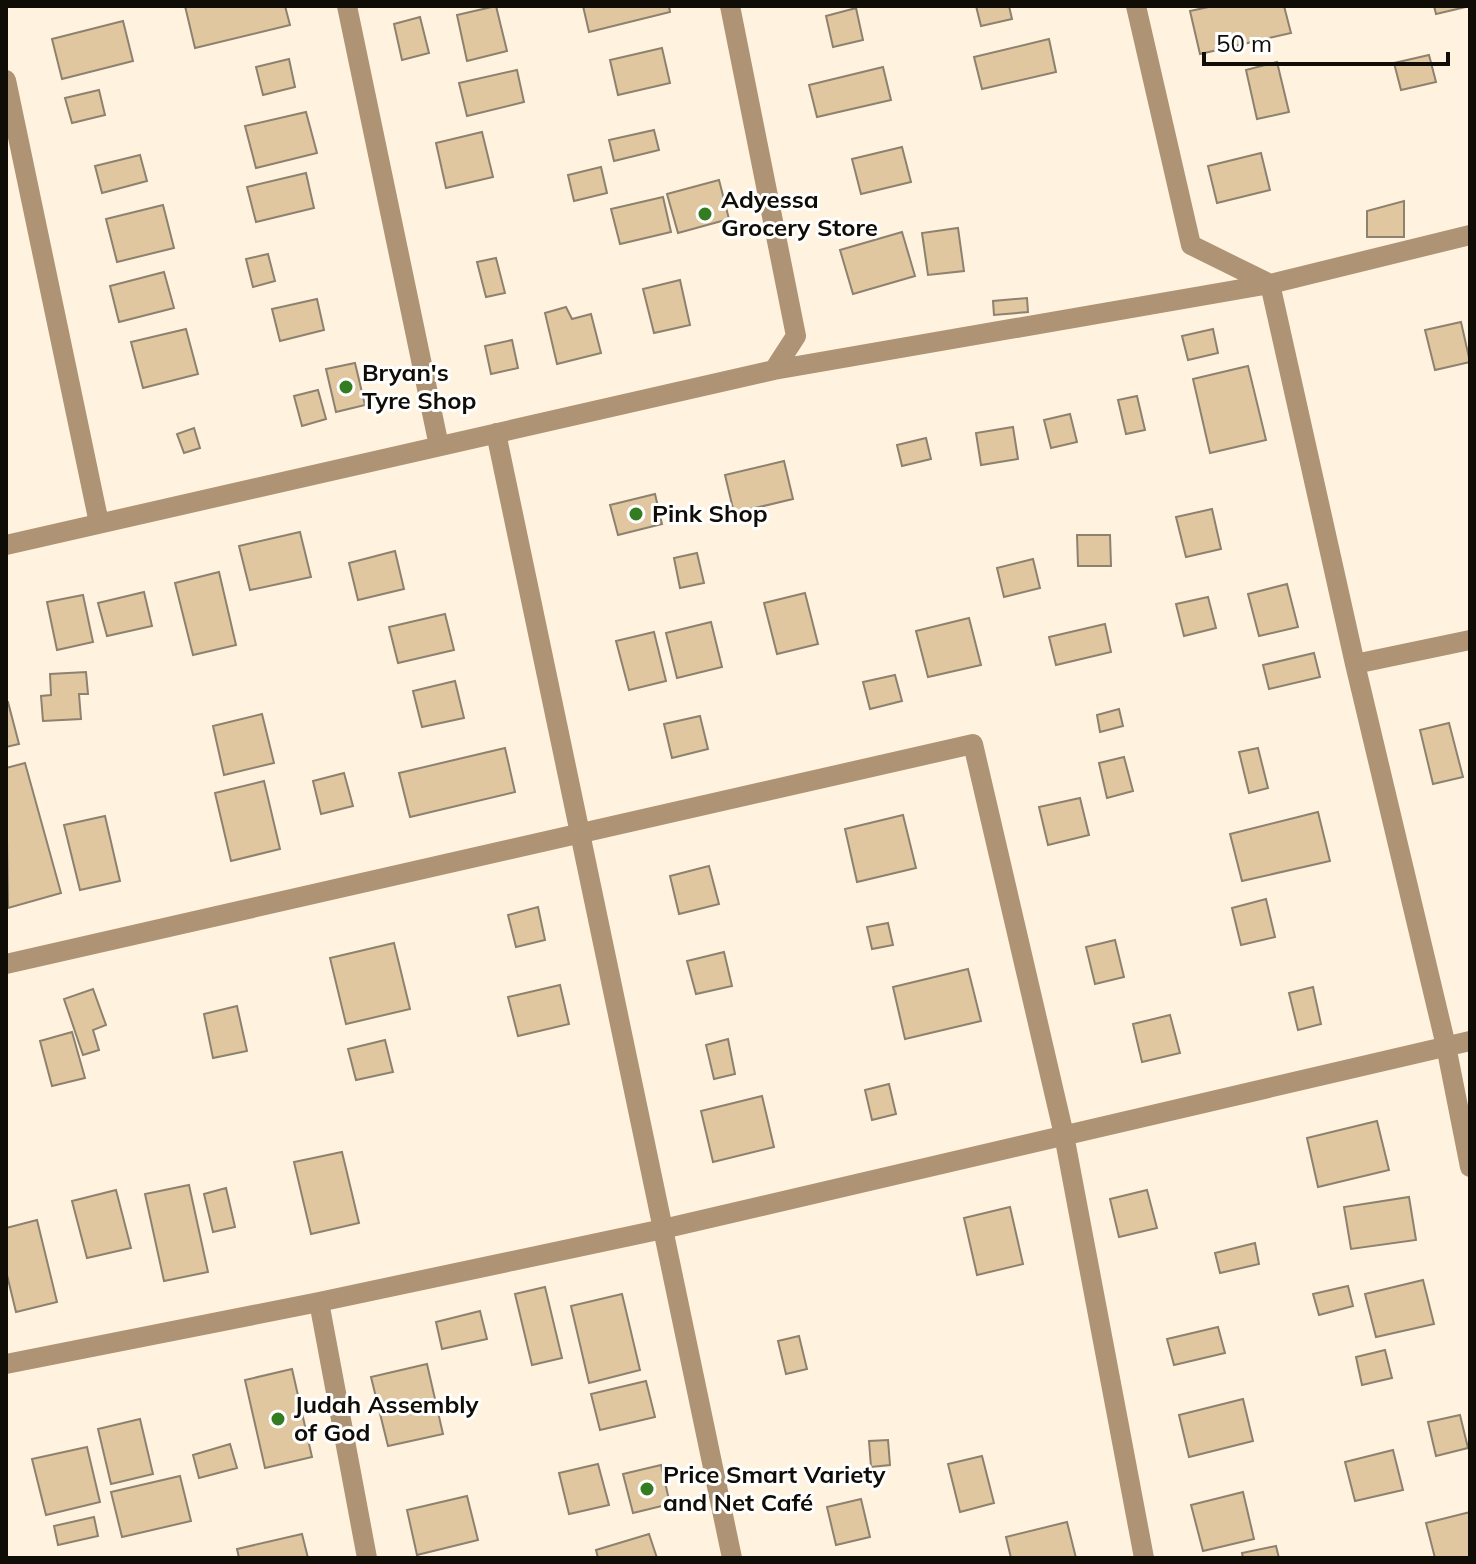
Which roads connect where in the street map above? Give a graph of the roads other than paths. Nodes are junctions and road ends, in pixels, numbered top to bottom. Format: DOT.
graph roads {
  1 [pos="347,6"];
  2 [pos="730,6"];
  3 [pos="1136,6"];
  4 [pos="6,80"];
  5 [pos="1470,235"];
  6 [pos="1270,284"];
  7 [pos="774,370"];
  8 [pos="496,433"];
  9 [pos="439,446"];
  10 [pos="99,523"];
  11 [pos="6,545"];
  12 [pos="1470,640"];
  13 [pos="1355,664"];
  14 [pos="580,831"];
  15 [pos="6,964"];
  16 [pos="1470,1041"];
  17 [pos="1446,1046"];
  18 [pos="1064,1135"];
  19 [pos="1470,1167"];
  20 [pos="663,1229"];
  21 [pos="319,1302"];
  22 [pos="6,1364"];
  23 [pos="367,1558"];
  24 [pos="732,1558"];
  25 [pos="1144,1558"];
  1 -- 9 [label="street"];
  2 -- 7 [label="street"];
  3 -- 6 [label="street"];
  4 -- 10 [label="street"];
  5 -- 6 [label="street"];
  6 -- 7 [label="street"];
  6 -- 13 [label="street"];
  7 -- 8 [label="street"];
  8 -- 9 [label="street"];
  8 -- 14 [label="street"];
  9 -- 10 [label="street"];
  10 -- 11 [label="street"];
  12 -- 13 [label="street"];
  13 -- 17 [label="street"];
  14 -- 15 [label="street"];
  14 -- 18 [label="street"];
  14 -- 20 [label="street"];
  16 -- 17 [label="street"];
  17 -- 18 [label="street"];
  17 -- 19 [label="street"];
  18 -- 20 [label="street"];
  18 -- 25 [label="street"];
  20 -- 21 [label="street"];
  20 -- 24 [label="street"];
  21 -- 22 [label="street"];
  21 -- 23 [label="street"];
}
